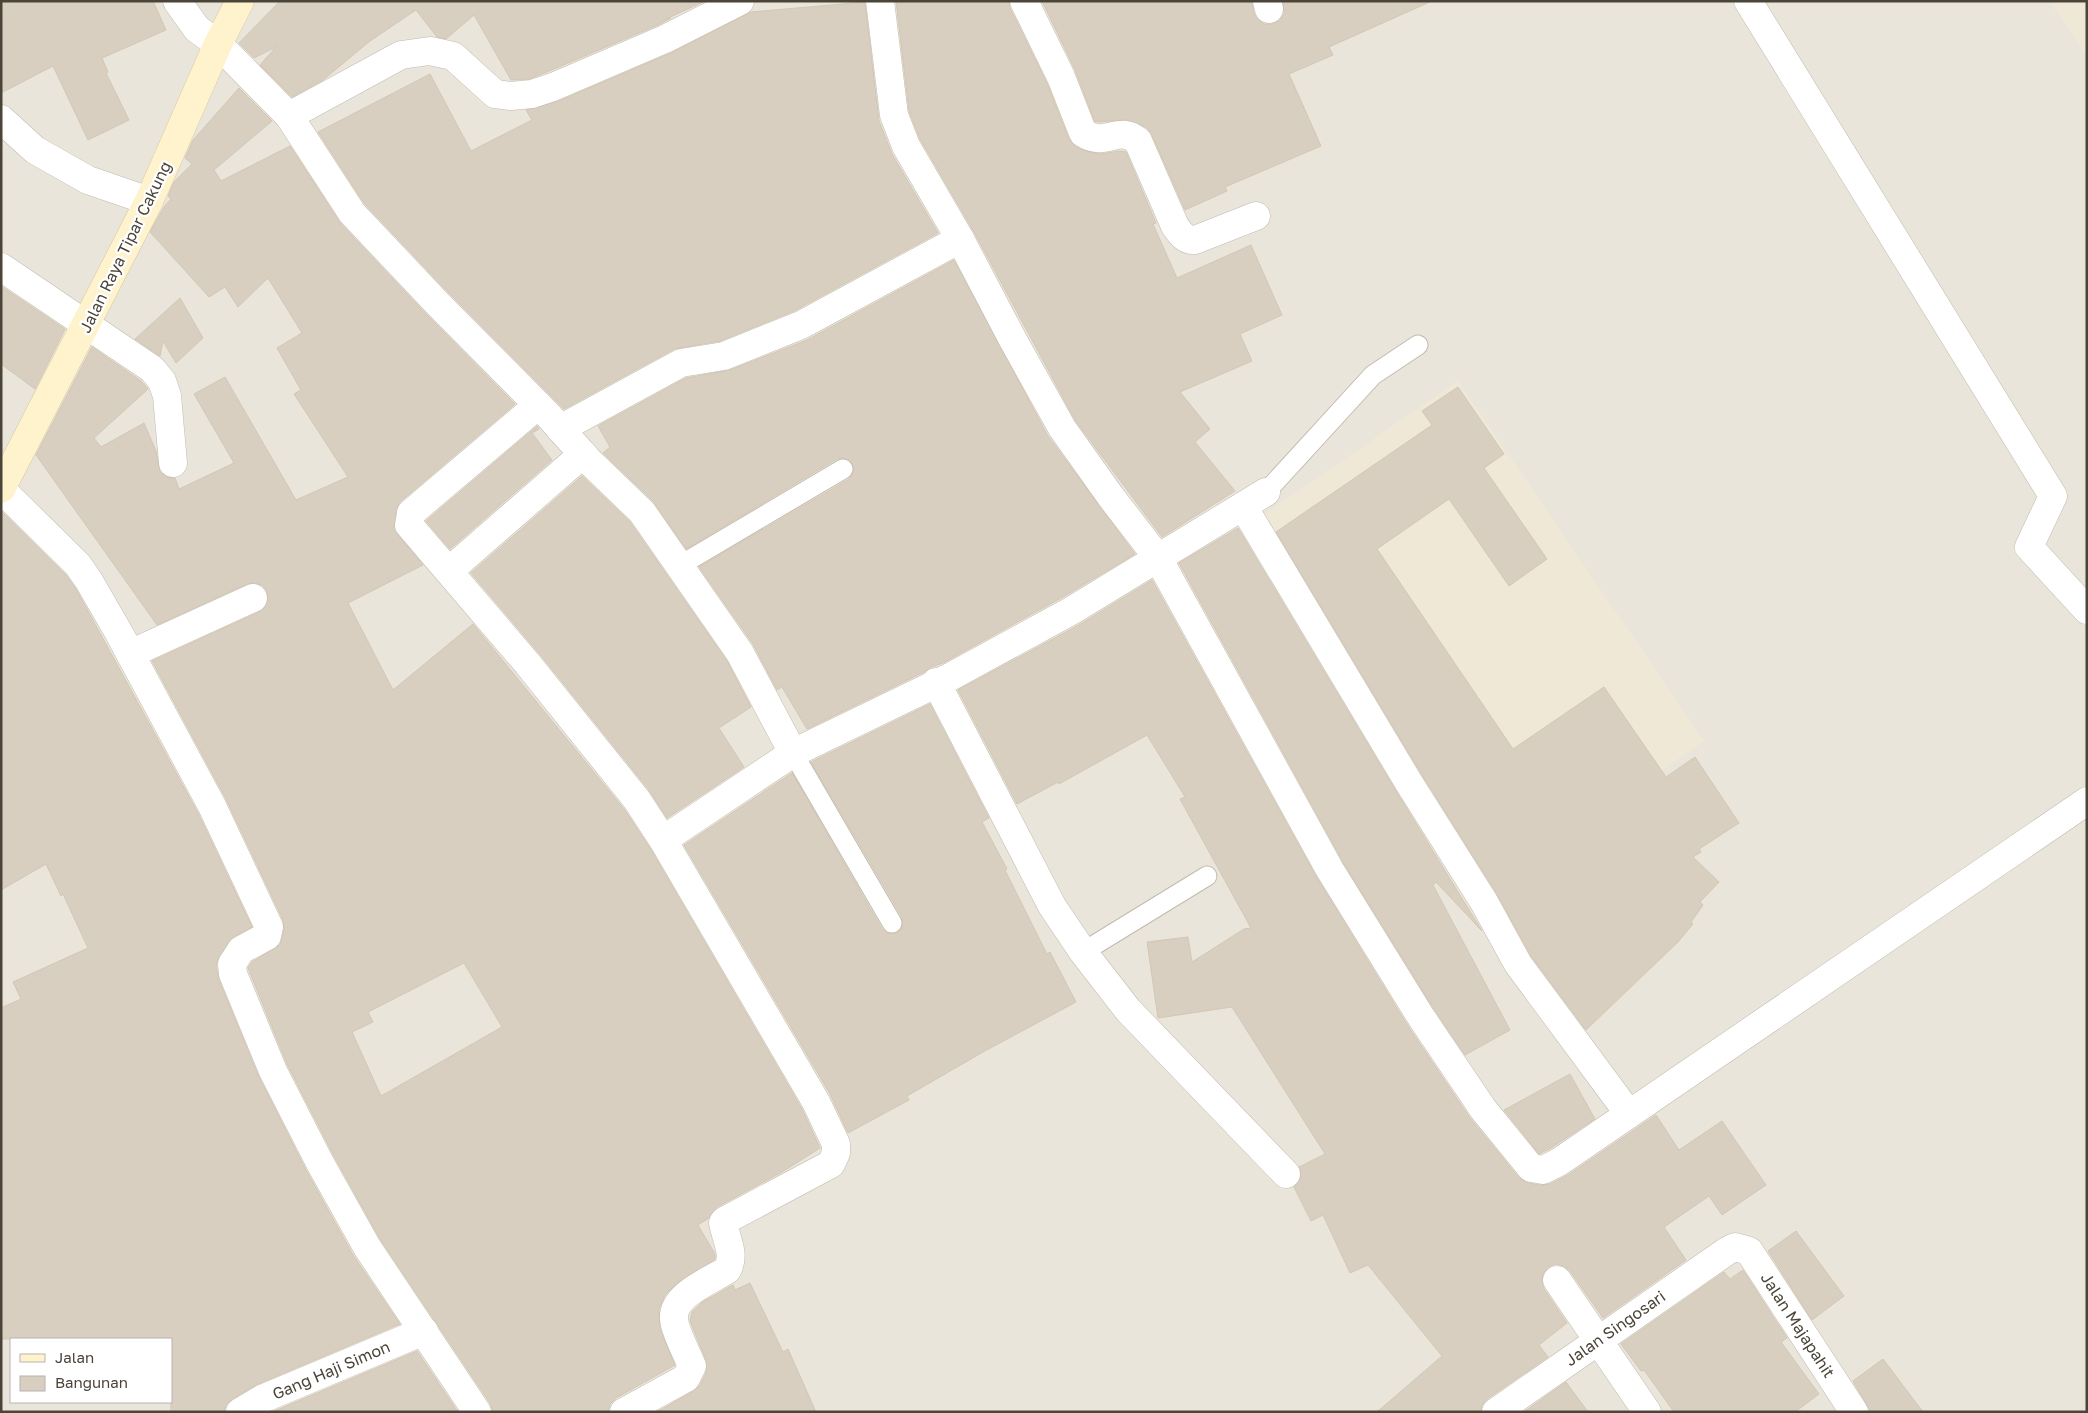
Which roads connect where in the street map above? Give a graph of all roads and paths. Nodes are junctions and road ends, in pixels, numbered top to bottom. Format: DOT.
graph roads {
  1 [pos="177,1"];
  2 [pos="240,1"];
  3 [pos="740,1"];
  4 [pos="880,1"];
  5 [pos="1024,1"];
  6 [pos="1748,1"];
  7 [pos="218,44"];
  8 [pos="289,116"];
  9 [pos="1,119"];
  10 [pos="150,201"];
  11 [pos="1256,216"];
  12 [pos="960,239"];
  13 [pos="1,268"];
  14 [pos="86,325"];
  15 [pos="1418,345"];
  16 [pos="538,405"];
  17 [pos="560,429"];
  18 [pos="583,454"];
  19 [pos="173,463"];
  20 [pos="843,469"];
  21 [pos="1,489"];
  22 [pos="1266,492"];
  23 [pos="1244,506"];
  24 [pos="1158,558"];
  25 [pos="679,566"];
  26 [pos="449,572"];
  27 [pos="253,598"];
  28 [pos="2087,610"];
  29 [pos="130,654"];
  30 [pos="936,682"];
  31 [pos="794,753"];
  32 [pos="2087,801"];
  33 [pos="663,840"];
  34 [pos="1207,876"];
  35 [pos="892,923"];
  36 [pos="1083,952"];
  37 [pos="1629,1114"];
  38 [pos="1286,1174"];
  39 [pos="1735,1248"];
  40 [pos="1557,1280"];
  41 [pos="424,1331"];
  42 [pos="1598,1340"];
  43 [pos="240,1412"];
  44 [pos="477,1412"];
  45 [pos="624,1412"];
  46 [pos="1496,1412"];
  47 [pos="1647,1412"];
  48 [pos="1854,1412"];
  1 -- 7 [label="street"];
  2 -- 7 [label="street, Jalan Raya Tipar Cakung"];
  3 -- 8 [label="street"];
  4 -- 12 [label="street"];
  5 -- 11 [label="street"];
  6 -- 28 [label="street"];
  7 -- 8 [label="street"];
  7 -- 10 [label="street, Jalan Raya Tipar Cakung"];
  8 -- 16 [label="street"];
  9 -- 10 [label="street"];
  10 -- 14 [label="street, Jalan Raya Tipar Cakung"];
  12 -- 17 [label="street"];
  12 -- 24 [label="street"];
  13 -- 14 [label="street"];
  14 -- 19 [label="street"];
  14 -- 21 [label="street, Jalan Raya Tipar Cakung"];
  15 -- 22 [label="lane"];
  16 -- 17 [label="street"];
  16 -- 26 [label="street"];
  17 -- 18 [label="street"];
  18 -- 25 [label="street"];
  18 -- 26 [label="street"];
  20 -- 25 [label="lane"];
  21 -- 29 [label="street"];
  22 -- 23 [label="street"];
  23 -- 24 [label="street"];
  23 -- 37 [label="street"];
  24 -- 30 [label="street"];
  24 -- 37 [label="street"];
  25 -- 31 [label="street"];
  26 -- 33 [label="street"];
  27 -- 29 [label="street"];
  29 -- 41 [label="street"];
  30 -- 31 [label="street"];
  30 -- 36 [label="street"];
  31 -- 33 [label="street"];
  31 -- 35 [label="lane"];
  32 -- 37 [label="street"];
  33 -- 45 [label="street"];
  34 -- 36 [label="lane"];
  36 -- 38 [label="street"];
  39 -- 42 [label="street, Jalan Singosari"];
  39 -- 48 [label="street, Jalan Majapahit"];
  40 -- 42 [label="street"];
  41 -- 43 [label="street, Gang Haji Simon"];
  41 -- 44 [label="street"];
  42 -- 46 [label="street, Jalan Singosari"];
  42 -- 47 [label="street"];
}
